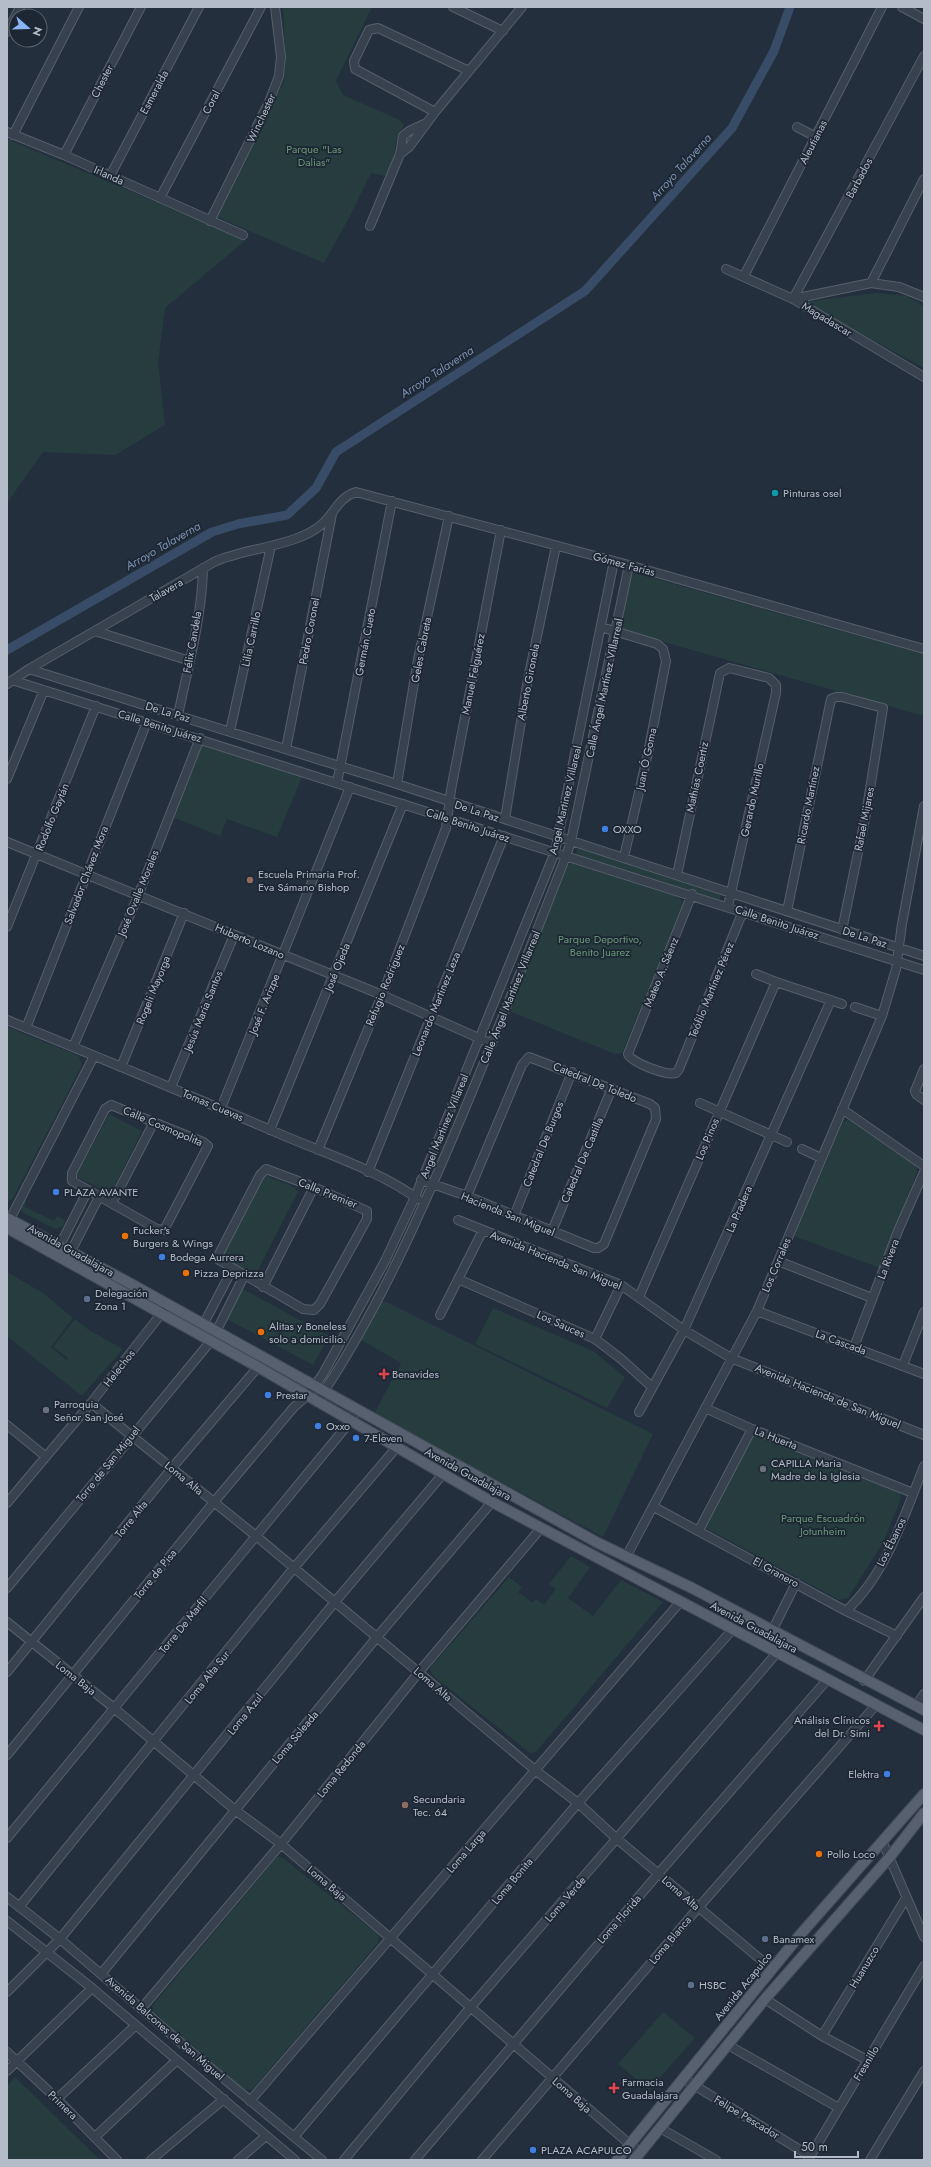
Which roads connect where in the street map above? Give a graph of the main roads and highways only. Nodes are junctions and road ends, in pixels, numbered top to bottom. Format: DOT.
graph roads {
  1 [pos="8,1223"];
  2 [pos="920,1708"];
  3 [pos="924,1730"];
  4 [pos="924,1794"];
  5 [pos="924,1813"];
  6 [pos="637,2157"];
  7 [pos="617,2160"];
  1 -- 2 [label="main road, Avenida Guadalajara"];
  1 -- 3 [label="main road, Avenida Guadalajara"];
  4 -- 7 [label="main road, Avenida Acapulco"];
  5 -- 6 [label="main road"];
}
